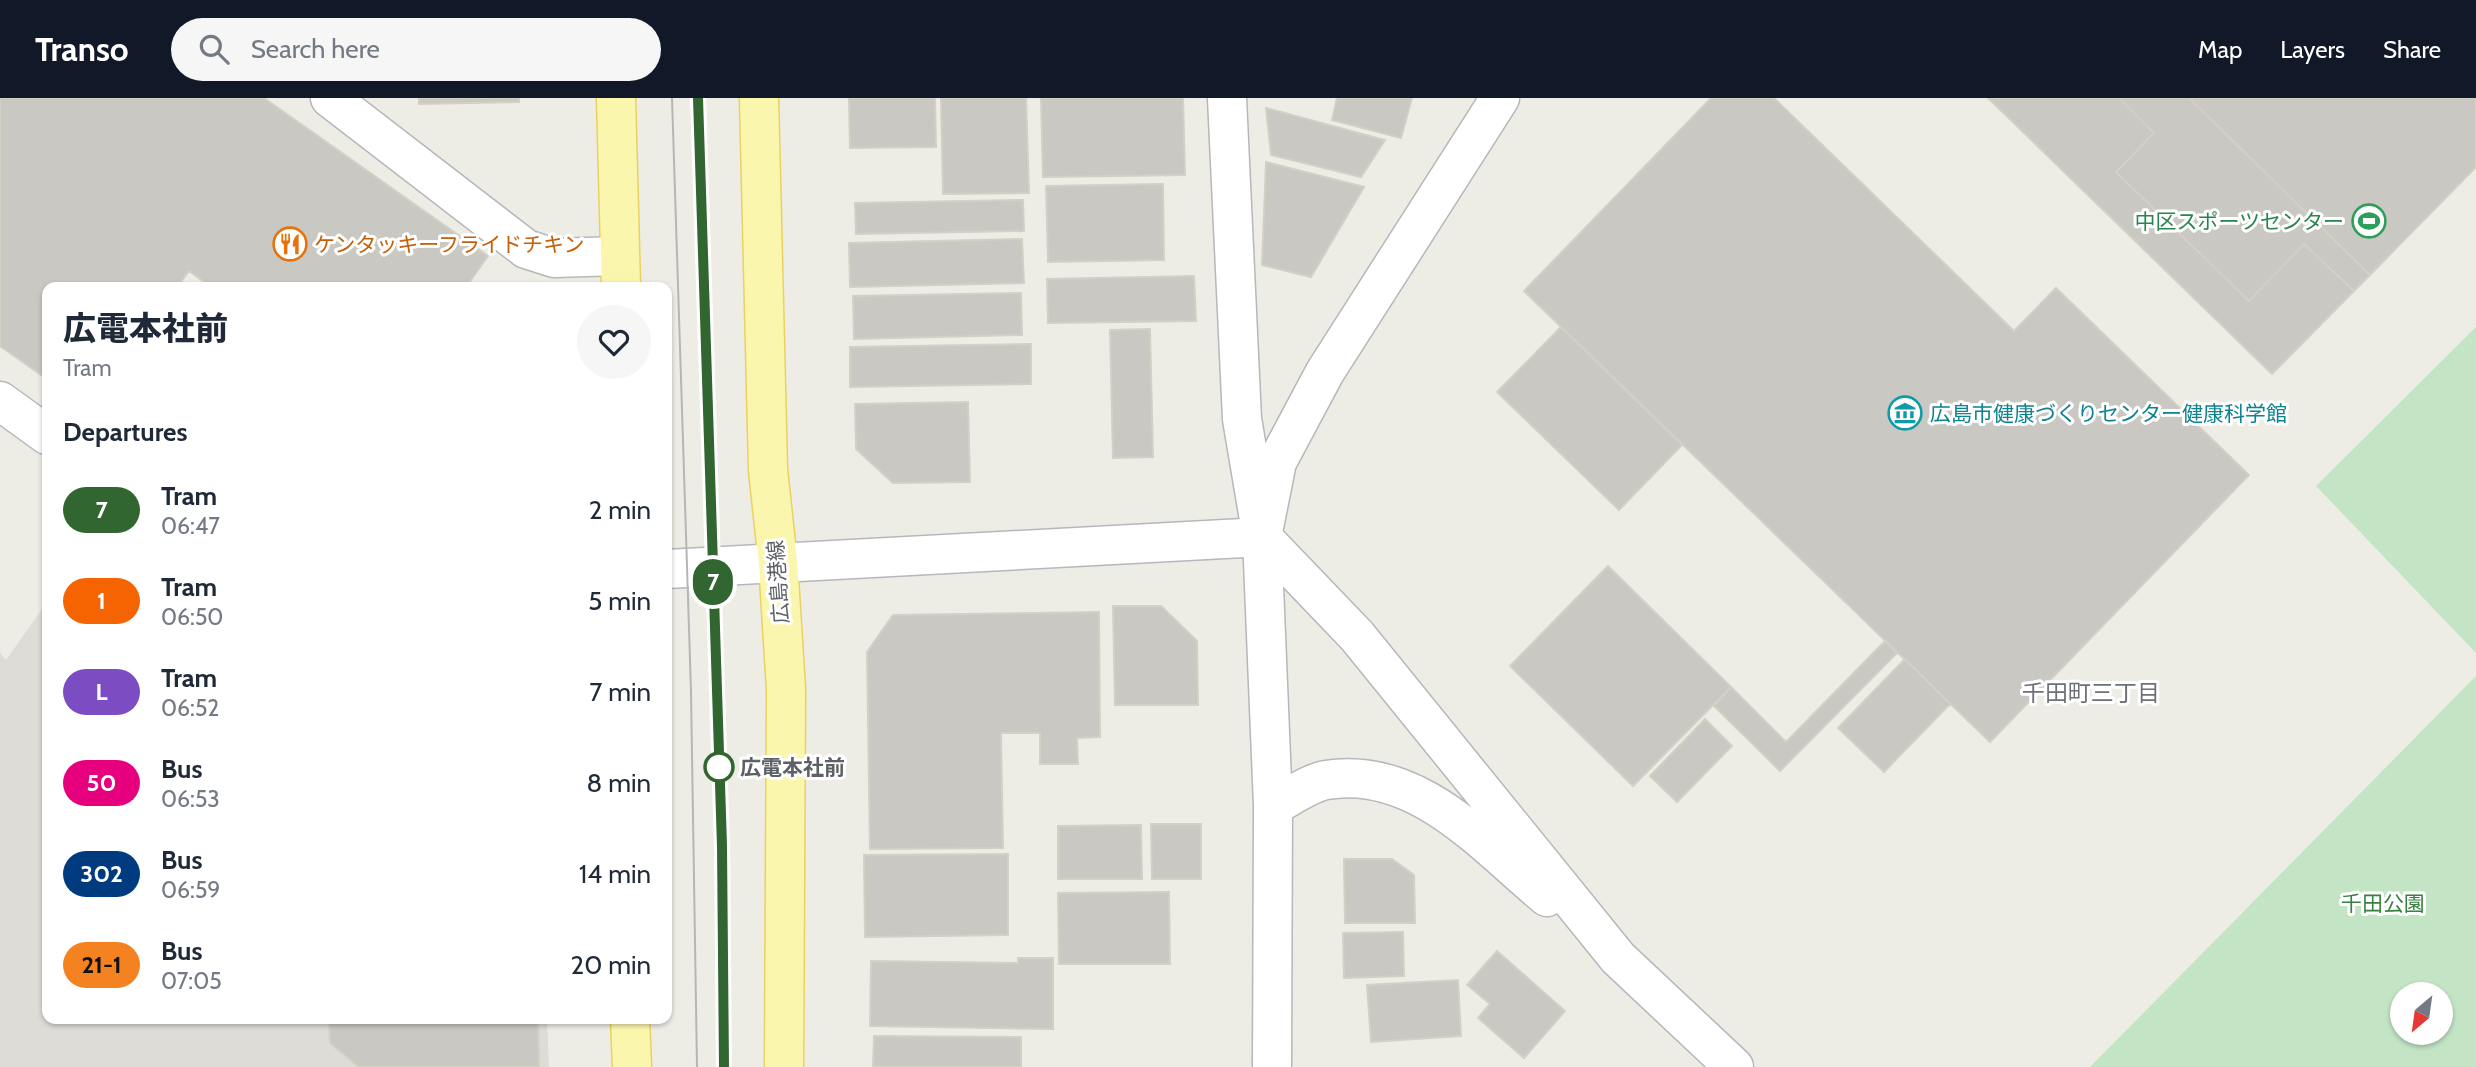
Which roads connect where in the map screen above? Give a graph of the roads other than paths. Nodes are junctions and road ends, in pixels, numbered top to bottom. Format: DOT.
graph roads {
  1 [pos="330,98"];
  2 [pos="615,98"];
  3 [pos="758,98"];
  4 [pos="1227,98"];
  5 [pos="1500,98"];
  6 [pos="620,271"];
  7 [pos="0,401"];
  8 [pos="42,431"];
  9 [pos="1262,537"];
  10 [pos="778,562"];
  11 [pos="672,569"];
  12 [pos="1273,806"];
  13 [pos="1613,952"];
  14 [pos="630,1024"];
  15 [pos="632,1067"];
  16 [pos="784,1067"];
  17 [pos="1272,1067"];
  18 [pos="1734,1067"];
  1 -- 6 [label="street"];
  2 -- 6 [label="main road"];
  3 -- 10 [label="main road, 広島港線"];
  4 -- 9 [label="street"];
  5 -- 9 [label="street"];
  7 -- 8 [label="street"];
  9 -- 10 [label="street"];
  9 -- 12 [label="street"];
  9 -- 13 [label="street"];
  10 -- 11 [label="street"];
  10 -- 16 [label="main road, 広島港線"];
  12 -- 13 [label="street"];
  12 -- 17 [label="street"];
  13 -- 18 [label="street"];
  14 -- 15 [label="main road"];
}
